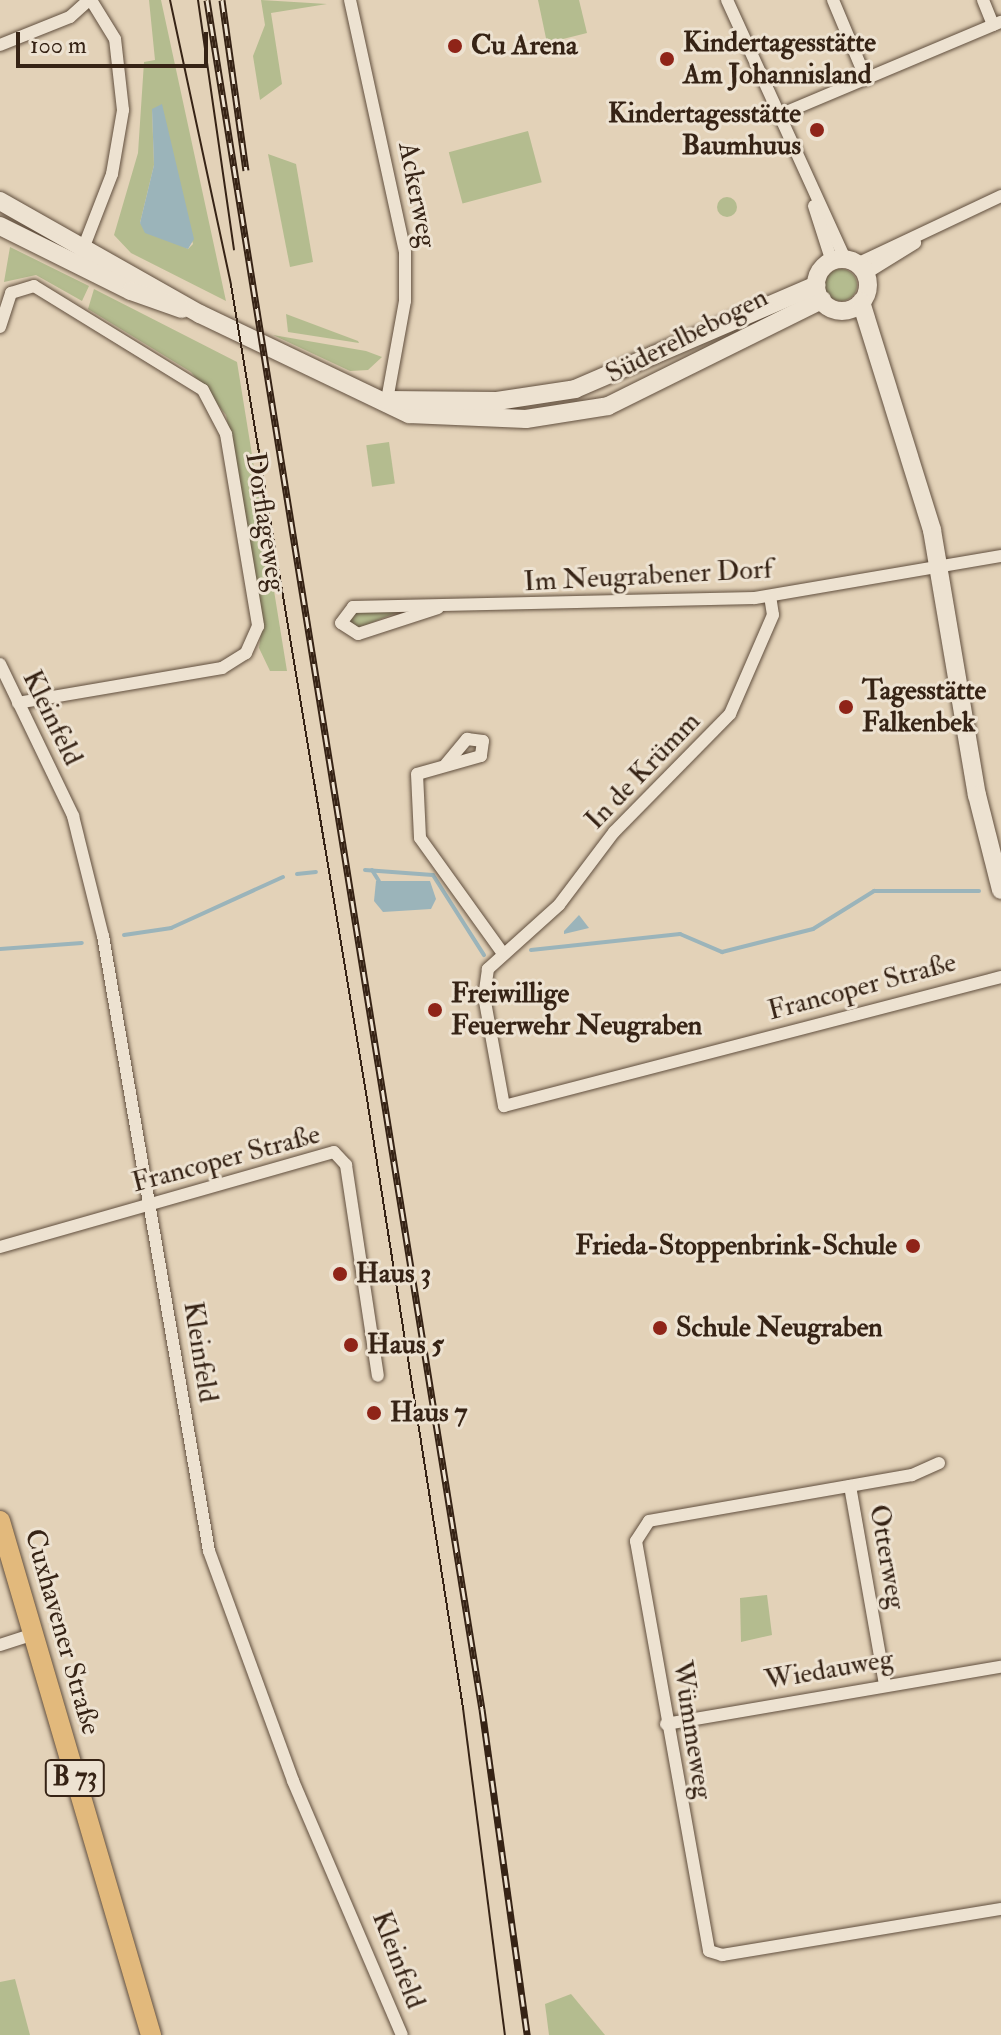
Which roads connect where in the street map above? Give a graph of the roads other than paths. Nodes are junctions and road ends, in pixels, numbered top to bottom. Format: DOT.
graph roads {
  1 [pos="90,0"];
  2 [pos="350,0"];
  3 [pos="727,0"];
  4 [pos="833,0"];
  5 [pos="983,0"];
  6 [pos="997,23"];
  7 [pos="0,45"];
  8 [pos="866,79"];
  9 [pos="777,116"];
  10 [pos="1001,196"];
  11 [pos="0,201"];
  12 [pos="0,226"];
  13 [pos="81,255"];
  14 [pos="850,265"];
  15 [pos="819,292"];
  16 [pos="856,305"];
  17 [pos="0,327"];
  18 [pos="387,400"];
  19 [pos="1001,556"];
  20 [pos="939,564"];
  21 [pos="770,596"];
  22 [pos="438,608"];
  23 [pos="0,664"];
  24 [pos="18,703"];
  25 [pos="446,764"];
  26 [pos="1001,890"];
  27 [pos="502,952"];
  28 [pos="1001,977"];
  29 [pos="504,1106"];
  30 [pos="152,1204"];
  31 [pos="0,1247"];
  32 [pos="378,1376"];
  33 [pos="939,1463"];
  34 [pos="850,1486"];
  35 [pos="0,1521"];
  36 [pos="33,1634"];
  37 [pos="0,1645"];
  38 [pos="1001,1667"];
  39 [pos="885,1684"];
  40 [pos="666,1724"];
  41 [pos="1001,1909"];
  42 [pos="151,2035"];
  43 [pos="402,2035"];
  1 -- 7 [label="street"];
  1 -- 13 [label="street"];
  2 -- 18 [label="street, Ackerweg"];
  3 -- 9 [label="street"];
  4 -- 8 [label="street"];
  5 -- 6 [label="street"];
  6 -- 8 [label="street"];
  8 -- 9 [label="street"];
  9 -- 14 [label="street"];
  10 -- 14 [label="street"];
  11 -- 13 [label="main road, Süderelbebogen"];
  12 -- 13 [label="main road, Süderelbebogen"];
  13 -- 18 [label="main road, Süderelbebogen"];
  14 -- 15 [label="main road, Süderelbebogen"];
  14 -- 16 [label="main road"];
  15 -- 16 [label="main road"];
  15 -- 18 [label="main road, Süderelbebogen"];
  15 -- 18 [label="main road, Süderelbebogen"];
  16 -- 20 [label="main road"];
  17 -- 24 [label="street, Dorflageweg"];
  19 -- 20 [label="street, Im Neugrabener Dorf"];
  20 -- 21 [label="street, Im Neugrabener Dorf"];
  20 -- 26 [label="main road"];
  21 -- 22 [label="street, Im Neugrabener Dorf"];
  21 -- 27 [label="street, In de Krümm"];
  22 -- 22 [label="street, Im Neugrabener Dorf"];
  23 -- 24 [label="street, Kleinfeld"];
  24 -- 30 [label="street, Kleinfeld"];
  25 -- 27 [label="street"];
  27 -- 29 [label="street, In de Krümm"];
  28 -- 29 [label="street, Francoper Straße"];
  30 -- 31 [label="street, Francoper Straße"];
  30 -- 32 [label="street, Francoper Straße"];
  30 -- 43 [label="street, Kleinfeld"];
  33 -- 34 [label="street, Wümmeweg"];
  34 -- 39 [label="street, Otterweg"];
  34 -- 40 [label="street, Wümmeweg"];
  35 -- 36 [label="main road, Cuxhavener Straße / B 73"];
  36 -- 37 [label="street"];
  36 -- 42 [label="main road, Cuxhavener Straße / B 73"];
  38 -- 39 [label="street, Wiedauweg"];
  39 -- 40 [label="street, Wiedauweg"];
  40 -- 41 [label="street, Wümmeweg"];
}
